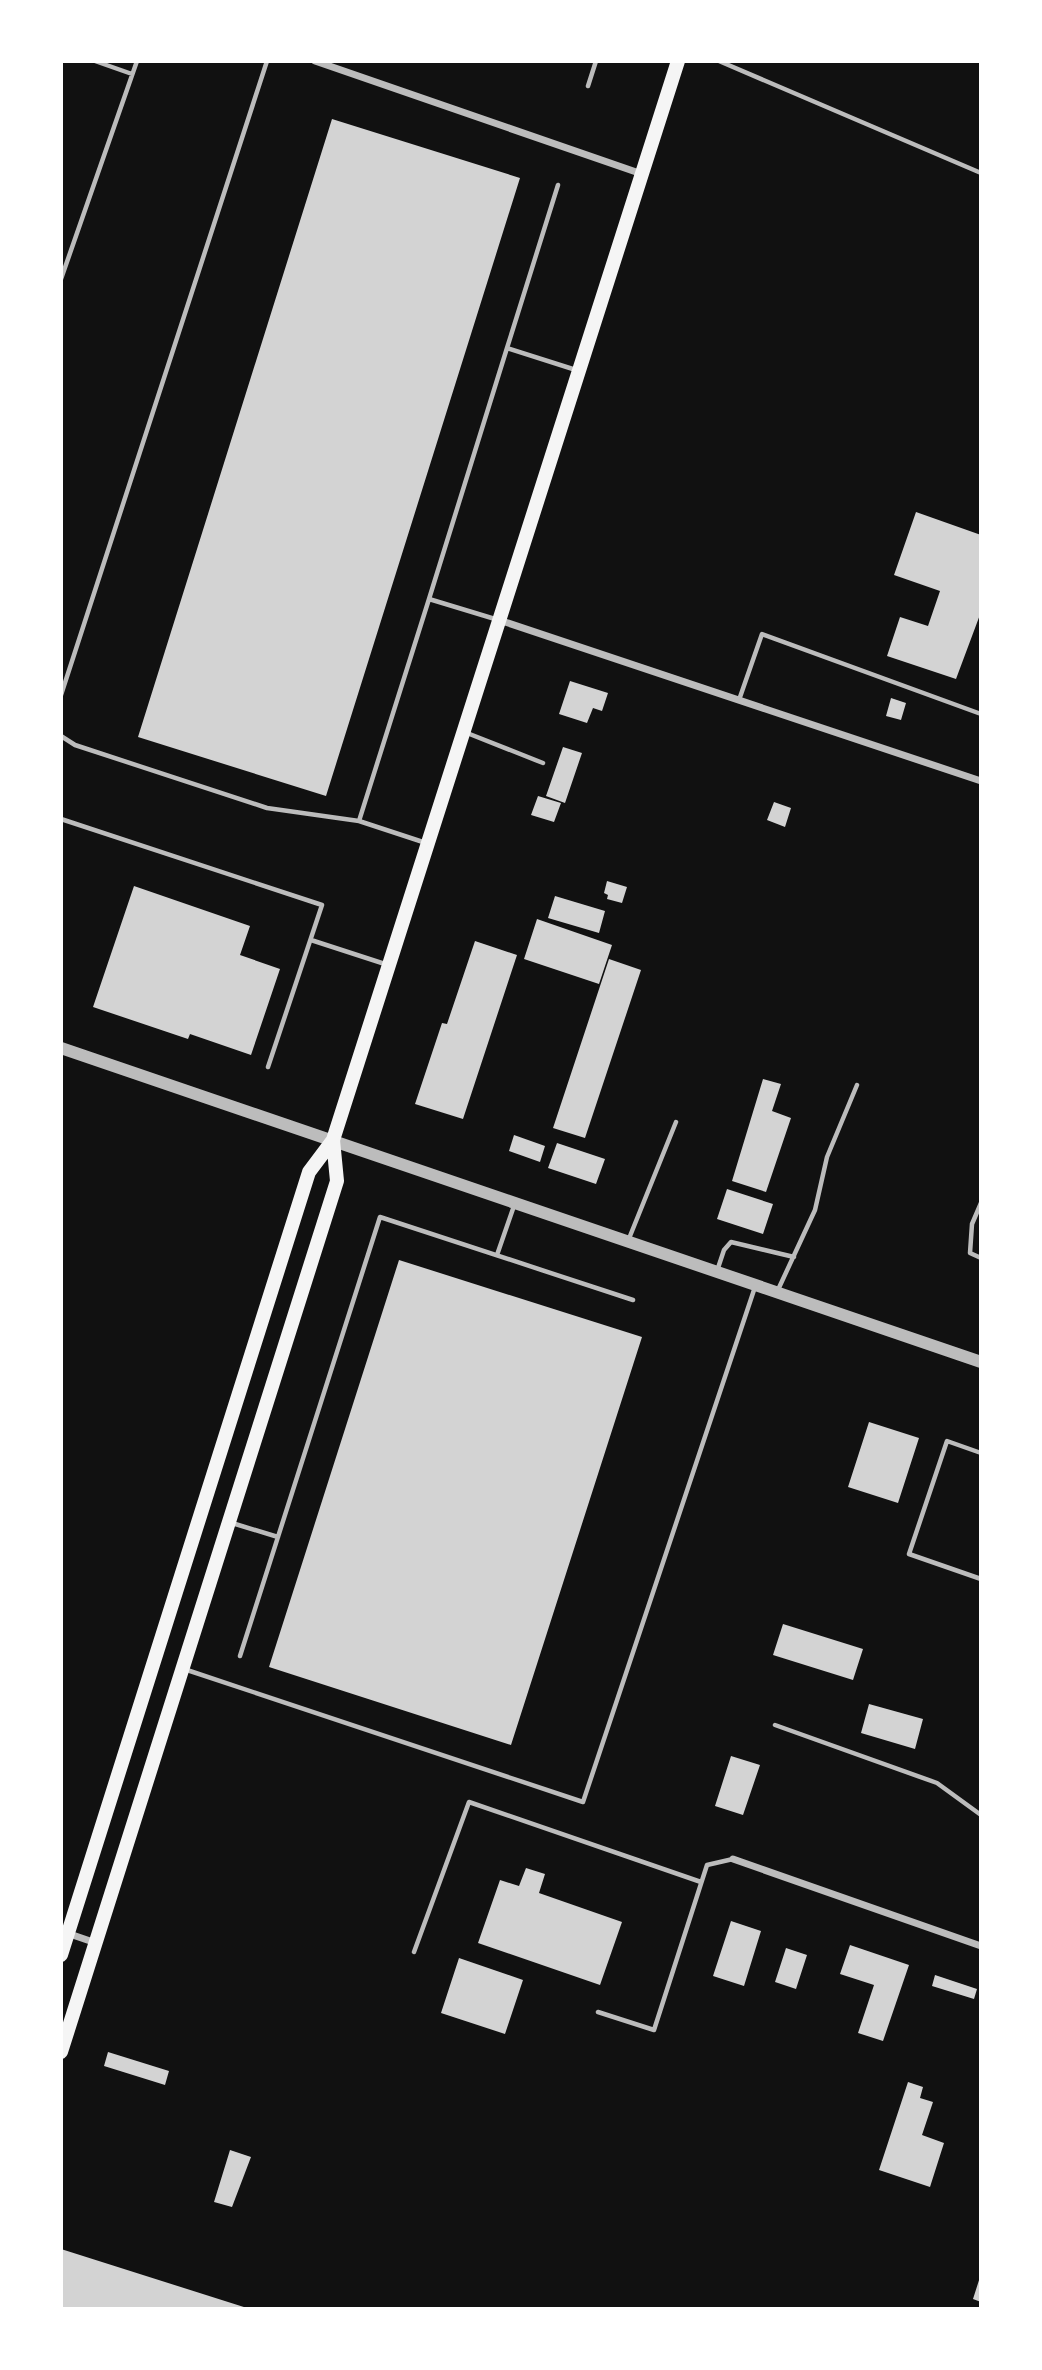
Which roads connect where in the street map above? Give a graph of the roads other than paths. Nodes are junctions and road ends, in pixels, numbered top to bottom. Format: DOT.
graph roads {
  1 [pos="95,61"];
  2 [pos="137,61"];
  3 [pos="267,61"];
  4 [pos="315,61"];
  5 [pos="596,61"];
  6 [pos="678,61"];
  7 [pos="719,61"];
  8 [pos="132,74"];
  9 [pos="588,86"];
  10 [pos="981,173"];
  11 [pos="642,175"];
  12 [pos="558,184"];
  13 [pos="61,279"];
  14 [pos="507,348"];
  15 [pos="577,371"];
  16 [pos="429,599"];
  17 [pos="498,620"];
  18 [pos="61,695"];
  19 [pos="738,701"];
  20 [pos="981,714"];
  21 [pos="463,732"];
  22 [pos="61,736"];
  23 [pos="543,763"];
  24 [pos="981,781"];
  25 [pos="61,819"];
  26 [pos="359,821"];
  27 [pos="427,843"];
  28 [pos="310,940"];
  29 [pos="389,965"];
  30 [pos="61,1048"];
  31 [pos="268,1067"];
  32 [pos="857,1085"];
  33 [pos="676,1122"];
  34 [pos="333,1140"];
  35 [pos="516,1203"];
  36 [pos="981,1203"];
  37 [pos="627,1242"];
  38 [pos="497,1255"];
  39 [pos="794,1257"];
  40 [pos="981,1258"];
  41 [pos="716,1272"];
  42 [pos="755,1286"];
  43 [pos="777,1293"];
  44 [pos="633,1300"];
  45 [pos="981,1362"];
  46 [pos="981,1453"];
  47 [pos="229,1522"];
  48 [pos="278,1537"];
  49 [pos="981,1579"];
  50 [pos="240,1656"];
  51 [pos="183,1668"];
  52 [pos="775,1725"];
  53 [pos="981,1815"];
  54 [pos="733,1859"];
  55 [pos="701,1882"];
  56 [pos="65,1932"];
  57 [pos="96,1943"];
  58 [pos="981,1946"];
  59 [pos="414,1952"];
  60 [pos="61,1955"];
  61 [pos="597,2012"];
  62 [pos="61,2052"];
  1 -- 8 [label="lane"];
  2 -- 8 [label="lane"];
  3 -- 18 [label="lane"];
  4 -- 11 [label="street"];
  5 -- 9 [label="lane"];
  6 -- 11 [label="main road"];
  7 -- 10 [label="lane"];
  8 -- 13 [label="lane"];
  11 -- 15 [label="main road"];
  12 -- 14 [label="lane"];
  14 -- 15 [label="lane"];
  14 -- 16 [label="lane"];
  15 -- 17 [label="main road"];
  16 -- 17 [label="lane"];
  16 -- 26 [label="lane"];
  17 -- 19 [label="street"];
  17 -- 21 [label="main road"];
  19 -- 20 [label="lane"];
  19 -- 24 [label="street"];
  21 -- 23 [label="lane"];
  21 -- 27 [label="main road"];
  22 -- 26 [label="lane"];
  25 -- 28 [label="lane"];
  26 -- 27 [label="lane"];
  27 -- 29 [label="main road"];
  28 -- 29 [label="lane"];
  28 -- 31 [label="lane"];
  29 -- 34 [label="main road"];
  30 -- 34 [label="street"];
  32 -- 39 [label="lane"];
  33 -- 37 [label="lane"];
  34 -- 35 [label="street"];
  34 -- 47 [label="main road"];
  34 -- 56 [label="main road"];
  35 -- 37 [label="street"];
  35 -- 38 [label="lane"];
  36 -- 40 [label="lane"];
  37 -- 41 [label="street"];
  38 -- 44 [label="lane"];
  38 -- 48 [label="lane"];
  39 -- 41 [label="lane"];
  39 -- 43 [label="lane"];
  41 -- 42 [label="street"];
  42 -- 43 [label="street"];
  42 -- 51 [label="lane"];
  43 -- 45 [label="street"];
  46 -- 49 [label="lane"];
  47 -- 48 [label="lane"];
  47 -- 51 [label="main road"];
  48 -- 50 [label="lane"];
  51 -- 57 [label="main road"];
  52 -- 53 [label="lane"];
  54 -- 55 [label="lane"];
  54 -- 58 [label="street"];
  55 -- 59 [label="lane"];
  55 -- 61 [label="lane"];
  56 -- 57 [label="street"];
  56 -- 60 [label="main road"];
  57 -- 62 [label="main road"];
}
